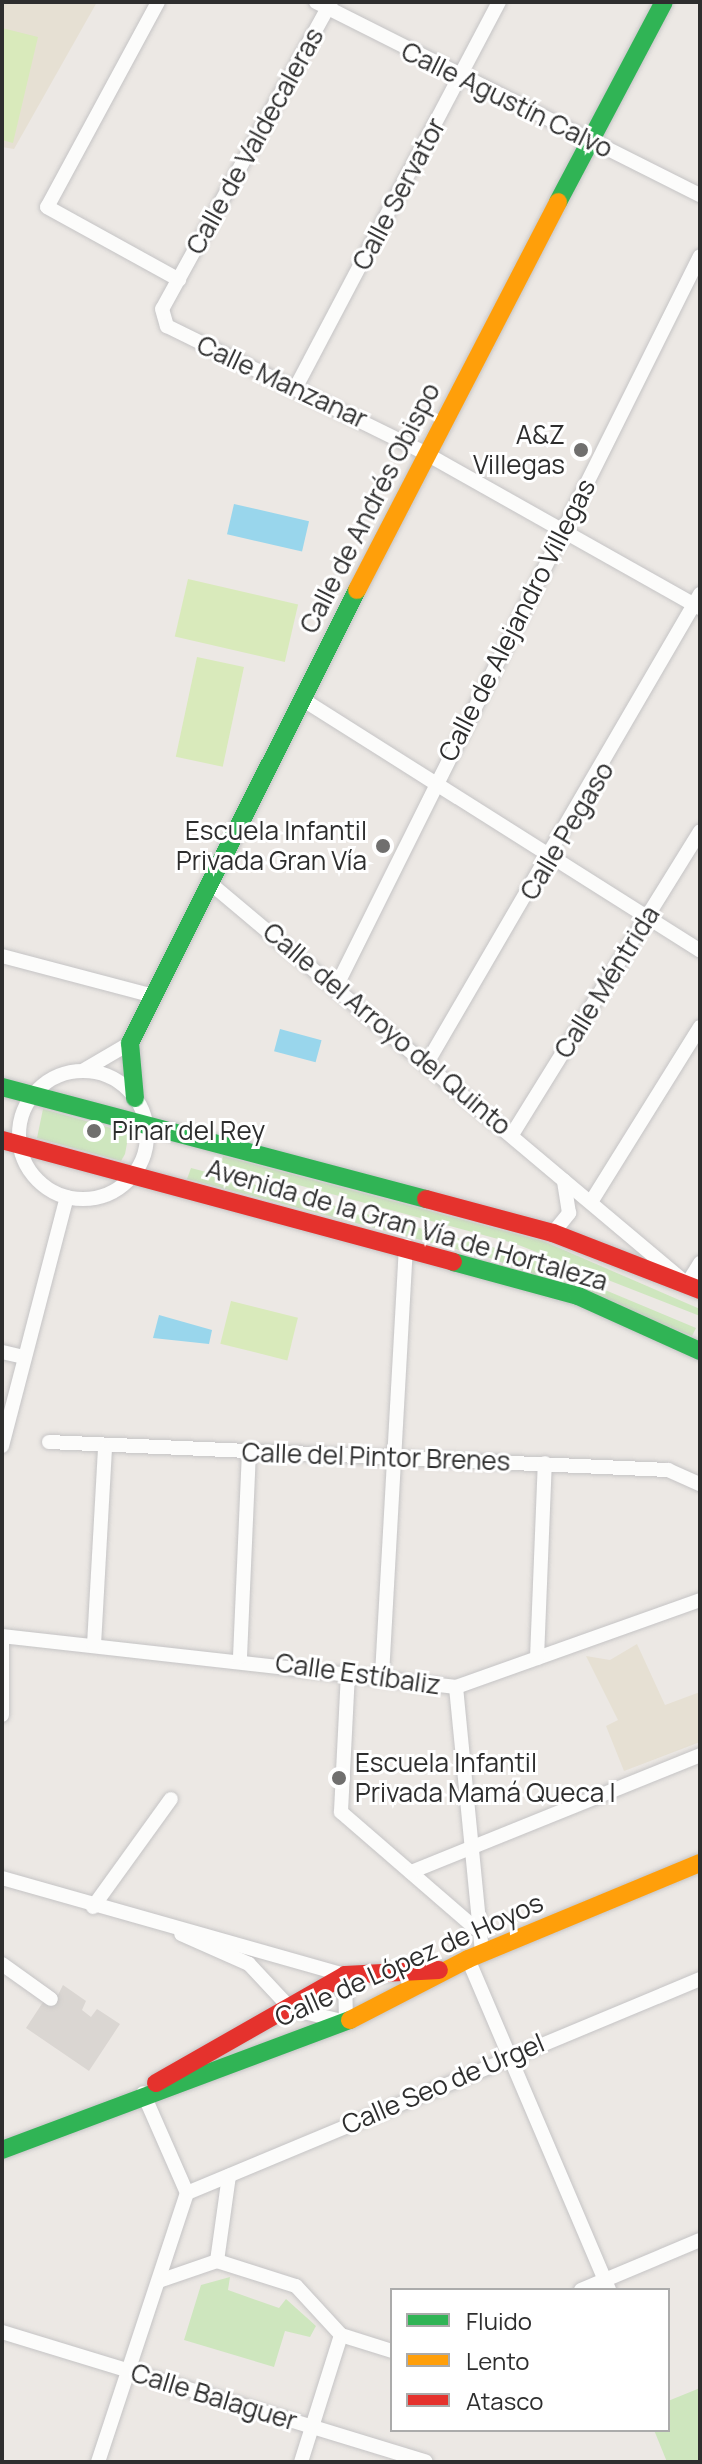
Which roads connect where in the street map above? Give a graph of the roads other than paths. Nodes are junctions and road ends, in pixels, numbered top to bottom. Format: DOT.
graph roads {
  1 [pos="158,2"];
  2 [pos="499,2"];
  3 [pos="664,2"];
  4 [pos="325,4"];
  5 [pos="459,80"];
  6 [pos="593,143"];
  7 [pos="700,195"];
  8 [pos="700,256"];
  9 [pos="179,280"];
  10 [pos="297,385"];
  11 [pos="425,453"];
  12 [pos="563,529"];
  13 [pos="698,602"];
  14 [pos="302,699"];
  15 [pos="435,782"];
  16 [pos="700,831"];
  17 [pos="553,856"];
  18 [pos="210,883"];
  19 [pos="648,917"];
  20 [pos="700,951"];
  21 [pos="2,956"];
  22 [pos="337,985"];
  23 [pos="153,996"];
  24 [pos="700,1027"];
  25 [pos="130,1043"];
  26 [pos="427,1063"];
  27 [pos="84,1070"];
  28 [pos="2,1087"];
  29 [pos="33,1095"];
  30 [pos="135,1098"];
  31 [pos="147,1125"];
  32 [pos="513,1133"];
  33 [pos="11,1142"];
  34 [pos="132,1174"];
  35 [pos="562,1175"];
  36 [pos="67,1197"];
  37 [pos="591,1202"];
  38 [pos="553,1233"];
  39 [pos="406,1246"];
  40 [pos="700,1263"];
  41 [pos="694,1287"];
  42 [pos="700,1351"];
  43 [pos="2,1352"];
  44 [pos="24,1357"];
  45 [pos="49,1442"];
  46 [pos="2,1446"];
  47 [pos="105,1447"];
  48 [pos="249,1453"];
  49 [pos="398,1459"];
  50 [pos="545,1463"];
  51 [pos="700,1484"];
  52 [pos="700,1600"];
  53 [pos="2,1637"];
  54 [pos="94,1645"];
  55 [pos="240,1657"];
  56 [pos="537,1658"];
  57 [pos="348,1673"];
  58 [pos="382,1675"];
  59 [pos="456,1687"];
  60 [pos="2,1715"];
  61 [pos="700,1755"];
  62 [pos="171,1799"];
  63 [pos="470,1848"];
  64 [pos="700,1863"];
  65 [pos="411,1872"];
  66 [pos="2,1878"];
  67 [pos="93,1907"];
  68 [pos="476,1929"];
  69 [pos="181,1934"];
  70 [pos="475,1956"];
  71 [pos="2,1964"];
  72 [pos="444,1970"];
  73 [pos="345,1975"];
  74 [pos="700,1979"];
  75 [pos="51,1999"];
  76 [pos="291,2009"];
  77 [pos="346,2022"];
  78 [pos="511,2055"];
  79 [pos="143,2093"];
  80 [pos="2,2150"];
  81 [pos="229,2176"];
  82 [pos="187,2193"];
  83 [pos="700,2240"];
  84 [pos="217,2261"];
  85 [pos="159,2281"];
  86 [pos="607,2285"];
  87 [pos="2,2332"];
  88 [pos="341,2335"];
  89 [pos="390,2350"];
  90 [pos="127,2371"];
  91 [pos="311,2427"];
  92 [pos="98,2462"];
  93 [pos="301,2462"];
  94 [pos="426,2462"];
  1 -- 9 [label="street"];
  2 -- 5 [label="street, Calle Servator"];
  3 -- 6 [label="street, Calle de Andrés Obispo"];
  4 -- 5 [label="street, Calle Agustín Calvo"];
  4 -- 9 [label="street, Calle de Valdecaleras"];
  5 -- 6 [label="street, Calle Agustín Calvo"];
  5 -- 10 [label="street, Calle Servator"];
  6 -- 7 [label="street, Calle Agustín Calvo"];
  6 -- 11 [label="street, Calle de Andrés Obispo"];
  8 -- 12 [label="street, Calle de Alejandro Villegas"];
  9 -- 10 [label="street, Calle Manzanar"];
  10 -- 11 [label="street, Calle Manzanar"];
  11 -- 12 [label="street, Calle Manzanar"];
  11 -- 14 [label="street, Calle de Andrés Obispo"];
  12 -- 13 [label="street, Calle Manzanar"];
  12 -- 15 [label="street, Calle de Alejandro Villegas"];
  13 -- 17 [label="street, Calle Pegaso"];
  14 -- 15 [label="street"];
  14 -- 18 [label="street, Calle de Andrés Obispo"];
  15 -- 17 [label="street"];
  15 -- 22 [label="street, Calle de Alejandro Villegas"];
  16 -- 19 [label="street, Calle Méntrida"];
  17 -- 19 [label="street"];
  17 -- 26 [label="street, Calle Pegaso"];
  18 -- 22 [label="street, Calle del Arroyo del Quinto"];
  18 -- 23 [label="street, Calle de Andrés Obispo"];
  19 -- 20 [label="street"];
  19 -- 32 [label="street, Calle Méntrida"];
  21 -- 23 [label="street"];
  22 -- 26 [label="street, Calle del Arroyo del Quinto"];
  23 -- 25 [label="street, Calle de Andrés Obispo"];
  24 -- 37 [label="street"];
  25 -- 27 [label="street"];
  25 -- 30 [label="street"];
  26 -- 32 [label="street, Calle del Arroyo del Quinto"];
  27 -- 29 [label="street"];
  27 -- 30 [label="street"];
  28 -- 29 [label="street, Avenida de la Gran Vía de Hortaleza"];
  29 -- 31 [label="street, Avenida de la Gran Vía de Hortaleza"];
  29 -- 33 [label="street"];
  30 -- 31 [label="street"];
  31 -- 34 [label="street"];
  31 -- 38 [label="street, Avenida de la Gran Vía de Hortaleza"];
  32 -- 35 [label="street, Calle del Arroyo del Quinto"];
  33 -- 34 [label="street, Avenida de la Gran Vía de Hortaleza"];
  33 -- 36 [label="street"];
  34 -- 36 [label="street"];
  34 -- 39 [label="street, Avenida de la Gran Vía de Hortaleza"];
  35 -- 37 [label="street, Calle del Arroyo del Quinto"];
  35 -- 38 [label="street"];
  36 -- 44 [label="street"];
  37 -- 41 [label="street, Calle del Arroyo del Quinto"];
  38 -- 41 [label="street, Avenida de la Gran Vía de Hortaleza"];
  39 -- 42 [label="street, Avenida de la Gran Vía de Hortaleza"];
  39 -- 49 [label="street"];
  40 -- 41 [label="street"];
  43 -- 44 [label="street"];
  44 -- 46 [label="street"];
  45 -- 47 [label="street, Calle del Pintor Brenes"];
  47 -- 48 [label="street, Calle del Pintor Brenes"];
  47 -- 54 [label="street"];
  48 -- 49 [label="street, Calle del Pintor Brenes"];
  48 -- 55 [label="street"];
  49 -- 50 [label="street, Calle del Pintor Brenes"];
  49 -- 58 [label="street"];
  50 -- 51 [label="street, Calle del Pintor Brenes"];
  50 -- 56 [label="street"];
  52 -- 56 [label="street, Calle Estíbaliz"];
  53 -- 54 [label="street, Calle Estíbaliz"];
  53 -- 60 [label="street"];
  54 -- 55 [label="street, Calle Estíbaliz"];
  55 -- 57 [label="street, Calle Estíbaliz"];
  56 -- 59 [label="street, Calle Estíbaliz"];
  57 -- 58 [label="street, Calle Estíbaliz"];
  57 -- 65 [label="street"];
  58 -- 59 [label="street, Calle Estíbaliz"];
  59 -- 63 [label="street"];
  61 -- 63 [label="street"];
  62 -- 67 [label="street"];
  63 -- 65 [label="street"];
  63 -- 68 [label="street"];
  64 -- 70 [label="street, Calle de López de Hoyos"];
  65 -- 68 [label="street"];
  66 -- 67 [label="street"];
  67 -- 69 [label="street"];
  68 -- 70 [label="street"];
  69 -- 73 [label="street"];
  69 -- 76 [label="street"];
  70 -- 72 [label="street, Calle de López de Hoyos"];
  70 -- 78 [label="street"];
  71 -- 75 [label="street"];
  72 -- 73 [label="street"];
  72 -- 77 [label="street, Calle de López de Hoyos"];
  73 -- 76 [label="street"];
  73 -- 77 [label="street"];
  74 -- 78 [label="street, Calle Seo de Urgel"];
  76 -- 77 [label="street"];
  76 -- 79 [label="street"];
  77 -- 79 [label="street, Calle de López de Hoyos"];
  78 -- 81 [label="street, Calle Seo de Urgel"];
  78 -- 86 [label="street"];
  79 -- 80 [label="street, Calle de López de Hoyos"];
  79 -- 82 [label="street"];
  81 -- 82 [label="street, Calle Seo de Urgel"];
  81 -- 84 [label="street"];
  82 -- 85 [label="street"];
  83 -- 86 [label="street"];
  84 -- 85 [label="street"];
  84 -- 88 [label="street"];
  85 -- 90 [label="street"];
  87 -- 90 [label="street, Calle Balaguer"];
  88 -- 89 [label="street"];
  88 -- 91 [label="street"];
  90 -- 91 [label="street, Calle Balaguer"];
  90 -- 92 [label="street"];
  91 -- 93 [label="street"];
  91 -- 94 [label="street, Calle Balaguer"];
}
